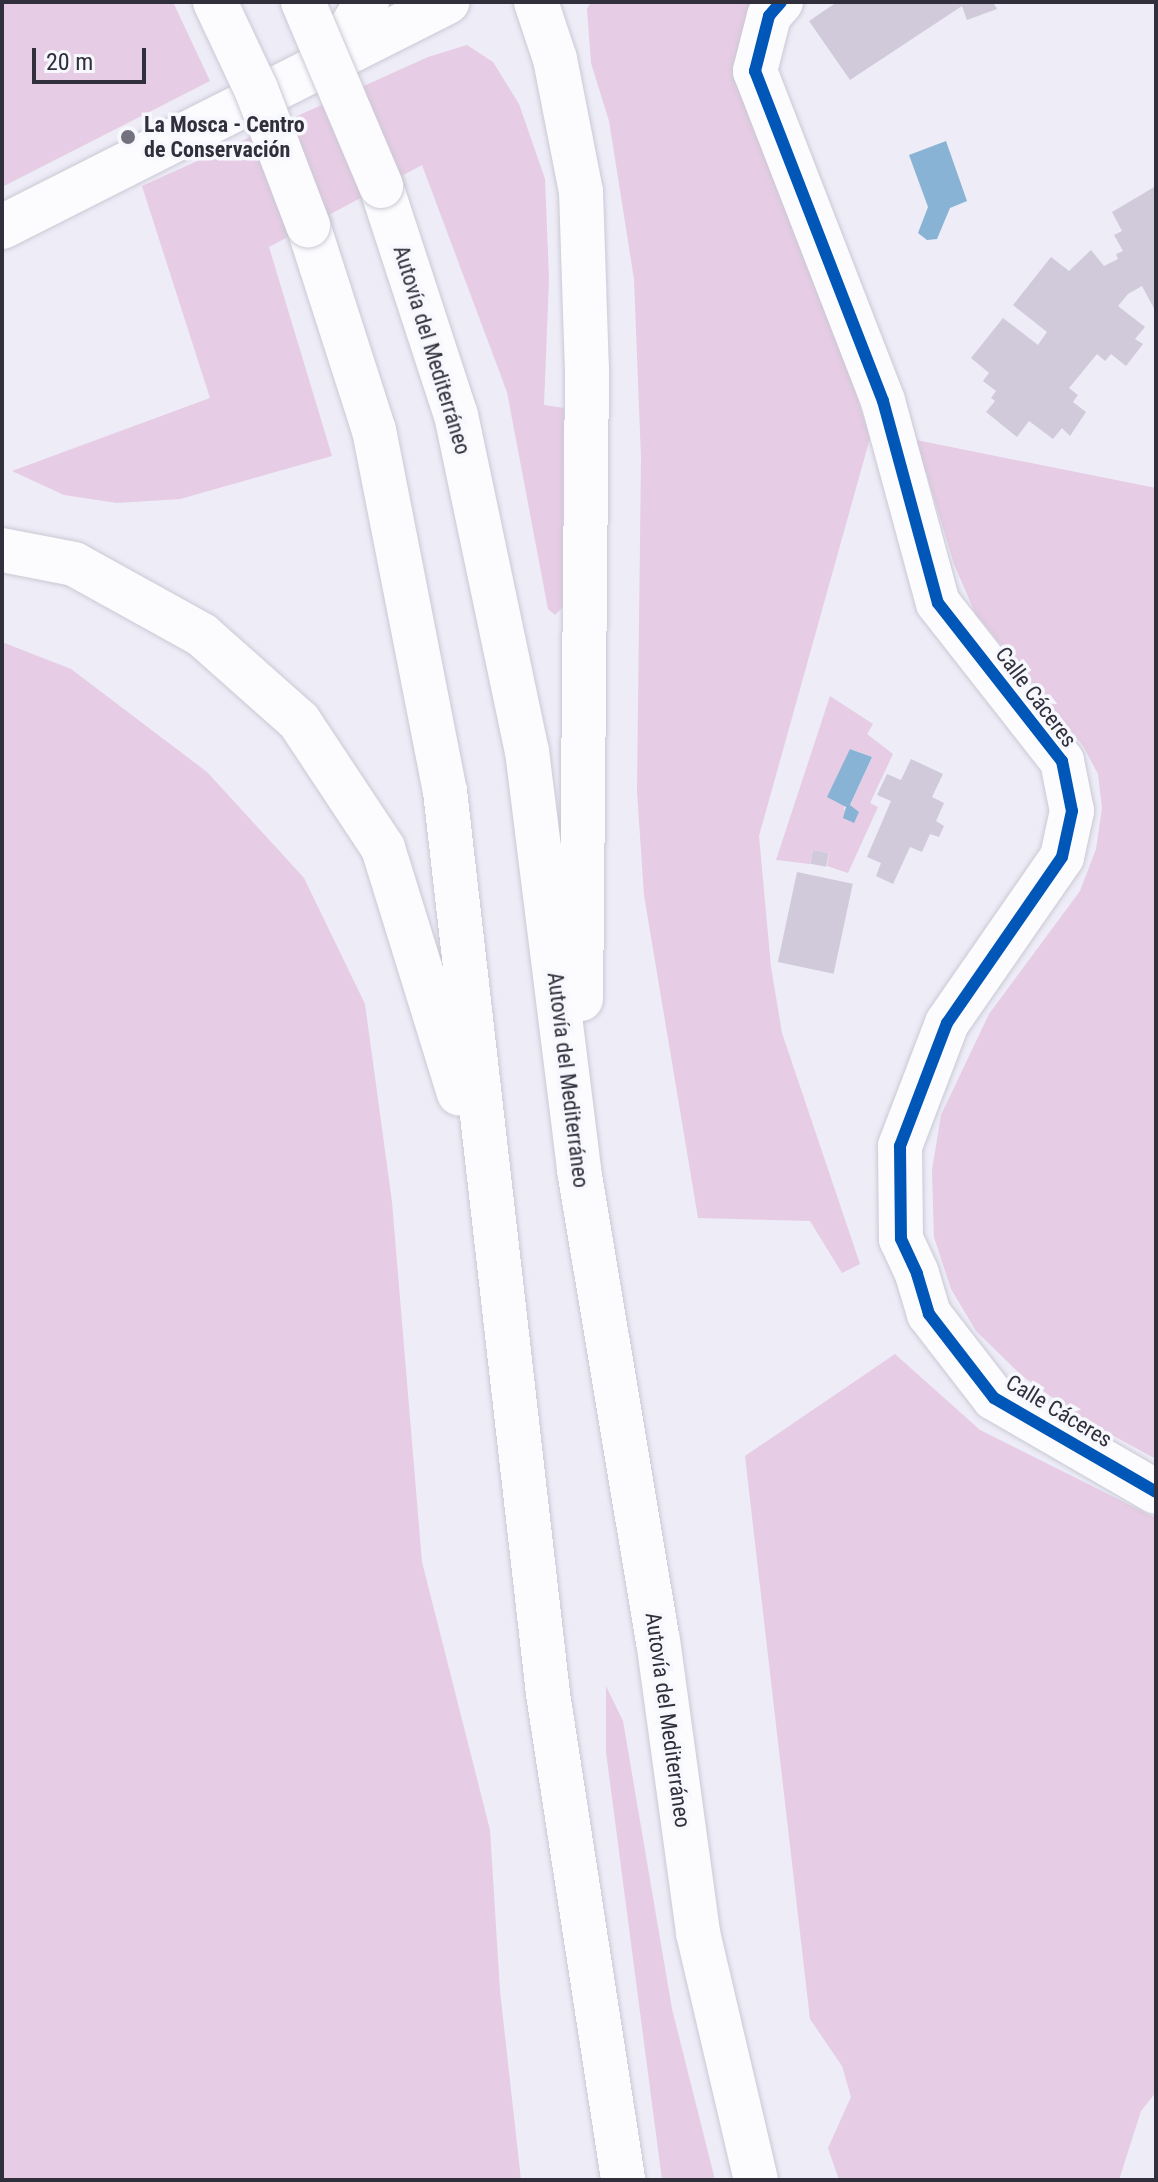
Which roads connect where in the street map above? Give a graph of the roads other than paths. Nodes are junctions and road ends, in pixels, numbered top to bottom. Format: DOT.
graph roads {
  1 [pos="215,2"];
  2 [pos="303,2"];
  3 [pos="367,2"];
  4 [pos="447,2"];
  5 [pos="536,2"];
  6 [pos="781,2"];
  7 [pos="332,58"];
  8 [pos="2,227"];
  9 [pos="2,550"];
  10 [pos="579,1170"];
  11 [pos="488,1188"];
  12 [pos="1156,1492"];
  13 [pos="623,2180"];
  14 [pos="756,2180"];
  1 -- 11 [label="main road, bridge"];
  2 -- 10 [label="main road, Autovía del Mediterráneo, bridge"];
  3 -- 7 [label="main road"];
  4 -- 7 [label="main road"];
  5 -- 10 [label="main road"];
  6 -- 12 [label="main road, Calle Cáceres"];
  7 -- 8 [label="main road"];
  9 -- 11 [label="main road"];
  10 -- 14 [label="main road, Autovía del Mediterráneo"];
  11 -- 13 [label="main road"];
}
